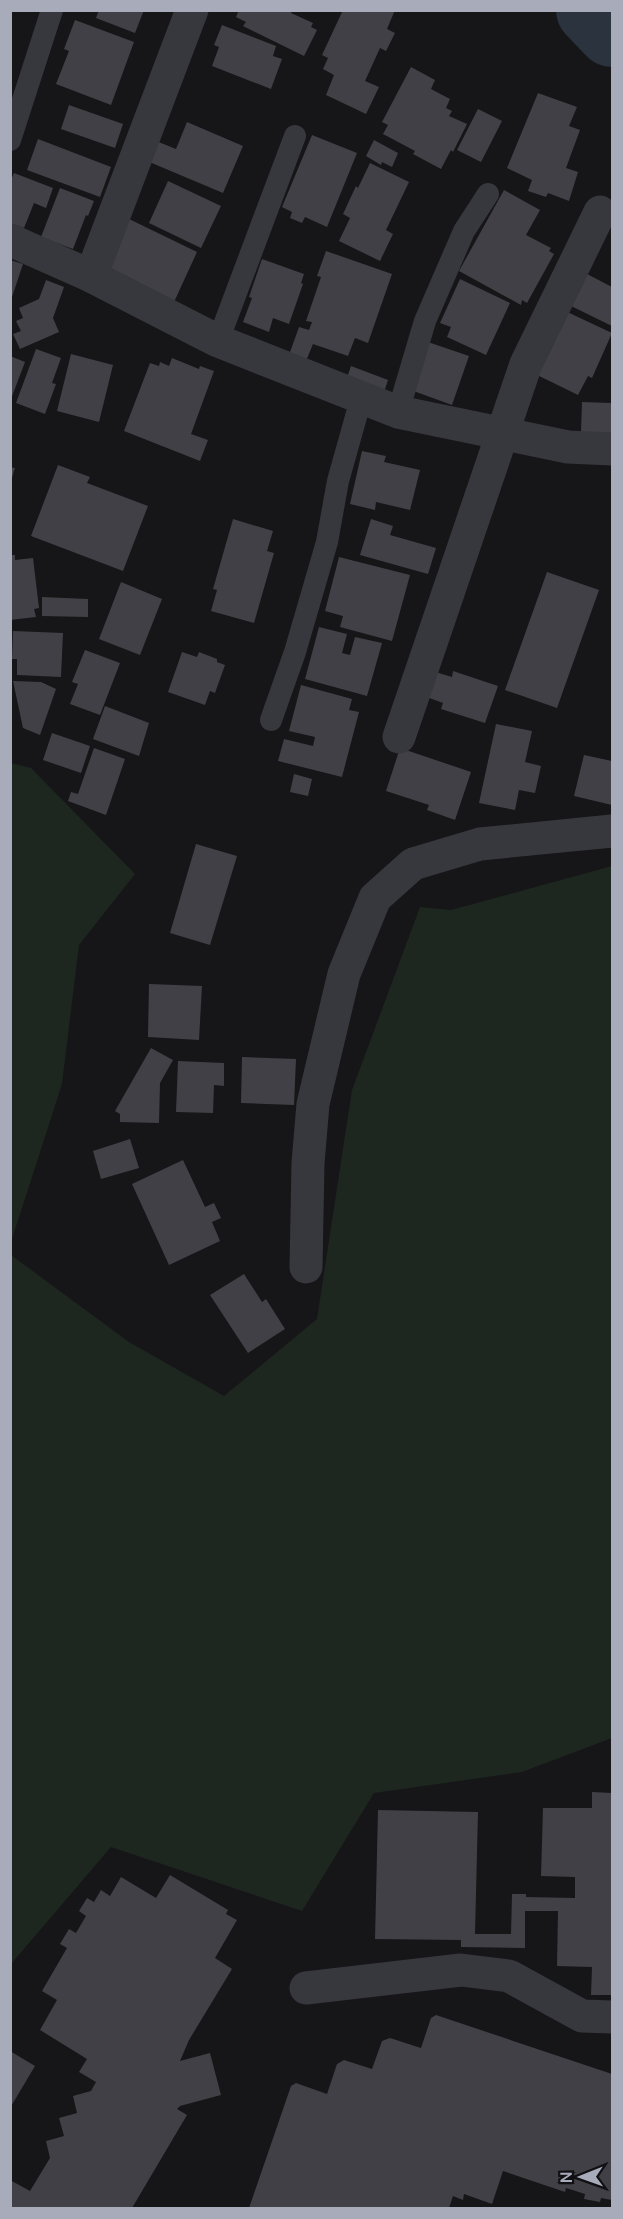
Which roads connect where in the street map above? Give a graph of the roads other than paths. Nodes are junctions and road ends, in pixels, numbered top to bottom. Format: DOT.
graph roads {
  1 [pos="52,10"];
  2 [pos="192,10"];
  3 [pos="296,136"];
  4 [pos="10,140"];
  5 [pos="488,194"];
  6 [pos="600,212"];
  7 [pos="10,240"];
  8 [pos="91,276"];
  9 [pos="218,341"];
  10 [pos="361,399"];
  11 [pos="398,412"];
  12 [pos="502,435"];
  13 [pos="612,449"];
  14 [pos="271,720"];
  15 [pos="399,737"];
  16 [pos="612,831"];
  17 [pos="306,1267"];
  18 [pos="306,1988"];
  19 [pos="612,2017"];
  1 -- 4 [label="lane"];
  2 -- 8 [label="street"];
  3 -- 9 [label="lane"];
  5 -- 11 [label="lane"];
  6 -- 12 [label="street"];
  7 -- 8 [label="street"];
  8 -- 9 [label="street"];
  9 -- 10 [label="street"];
  10 -- 11 [label="street"];
  10 -- 14 [label="lane"];
  11 -- 12 [label="street"];
  12 -- 13 [label="street"];
  12 -- 15 [label="street"];
  16 -- 17 [label="street"];
  18 -- 19 [label="street"];
}
